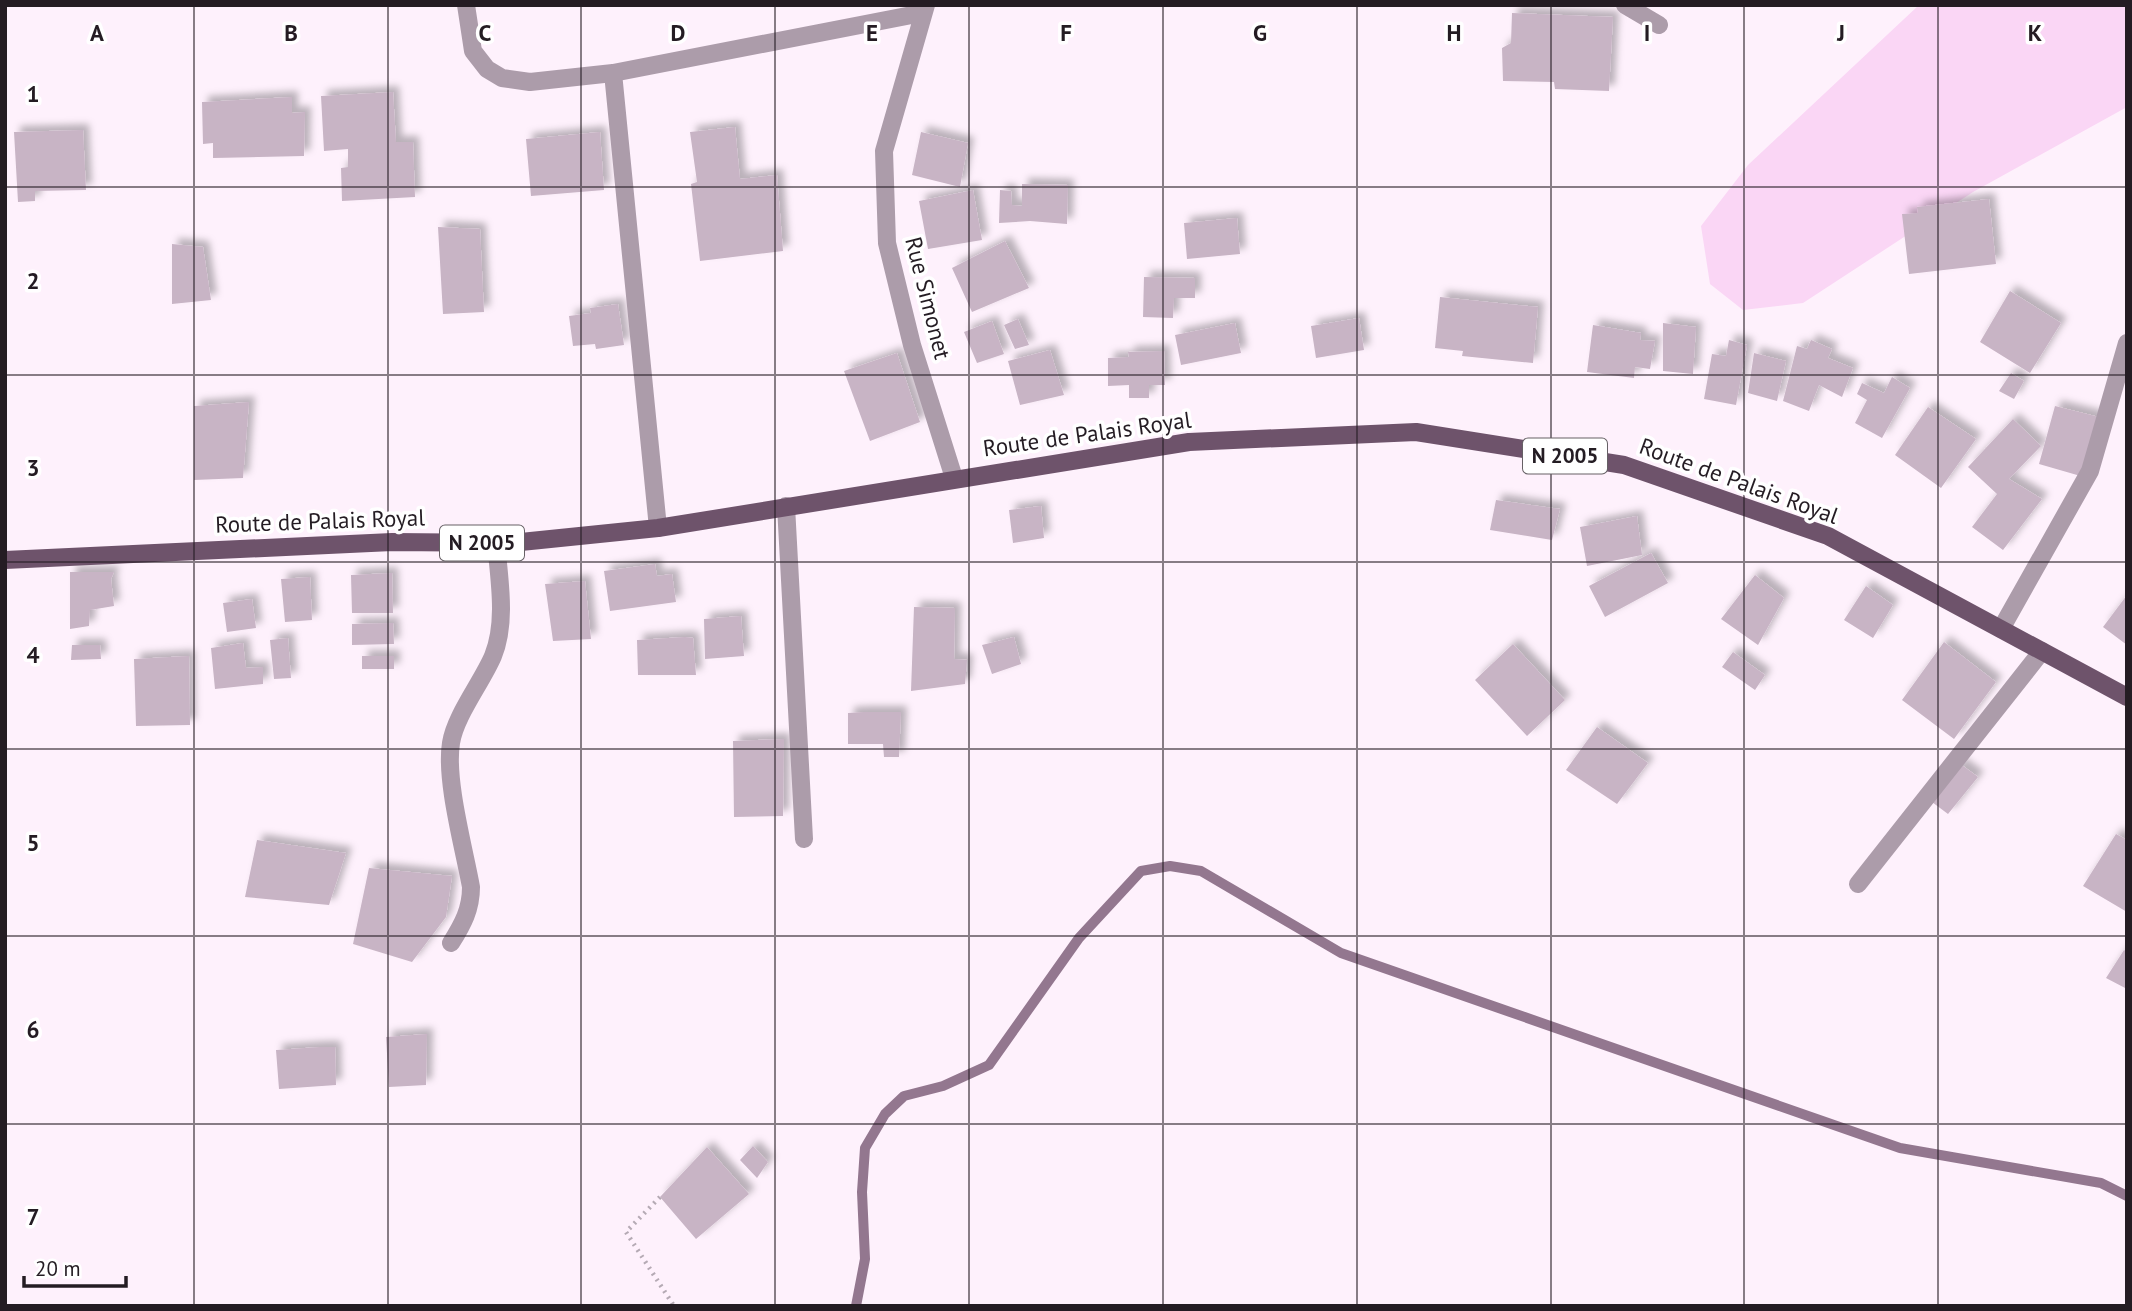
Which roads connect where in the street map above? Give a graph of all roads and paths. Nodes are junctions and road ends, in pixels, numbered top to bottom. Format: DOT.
graph roads {
  1 [pos="466,5"];
  2 [pos="1625,5"];
  3 [pos="924,9"];
  4 [pos="1659,26"];
  5 [pos="612,73"];
  6 [pos="2127,343"];
  7 [pos="954,478"];
  8 [pos="786,506"];
  9 [pos="658,528"];
  10 [pos="496,543"];
  11 [pos="5,560"];
  12 [pos="2001,628"];
  13 [pos="2042,651"];
  14 [pos="2127,698"];
  15 [pos="804,839"];
  16 [pos="1858,884"];
  17 [pos="451,943"];
  18 [pos="660,1197"];
  19 [pos="674,1306"];
  1 -- 5 [label="street"];
  2 -- 4 [label="street"];
  3 -- 5 [label="street"];
  3 -- 7 [label="street, Rue Simonet"];
  5 -- 9 [label="street"];
  6 -- 12 [label="street"];
  7 -- 8 [label="main road, Route de Palais Royal / N 2005"];
  7 -- 12 [label="main road, Route de Palais Royal / N 2005"];
  8 -- 9 [label="main road, Route de Palais Royal / N 2005"];
  8 -- 15 [label="street"];
  9 -- 10 [label="main road, Route de Palais Royal / N 2005"];
  10 -- 11 [label="main road, Route de Palais Royal / N 2005"];
  10 -- 17 [label="street"];
  12 -- 13 [label="main road, Route de Palais Royal / N 2005"];
  13 -- 14 [label="main road, Route de Palais Royal / N 2005"];
  13 -- 16 [label="street"];
  18 -- 19 [label="path"];
}
